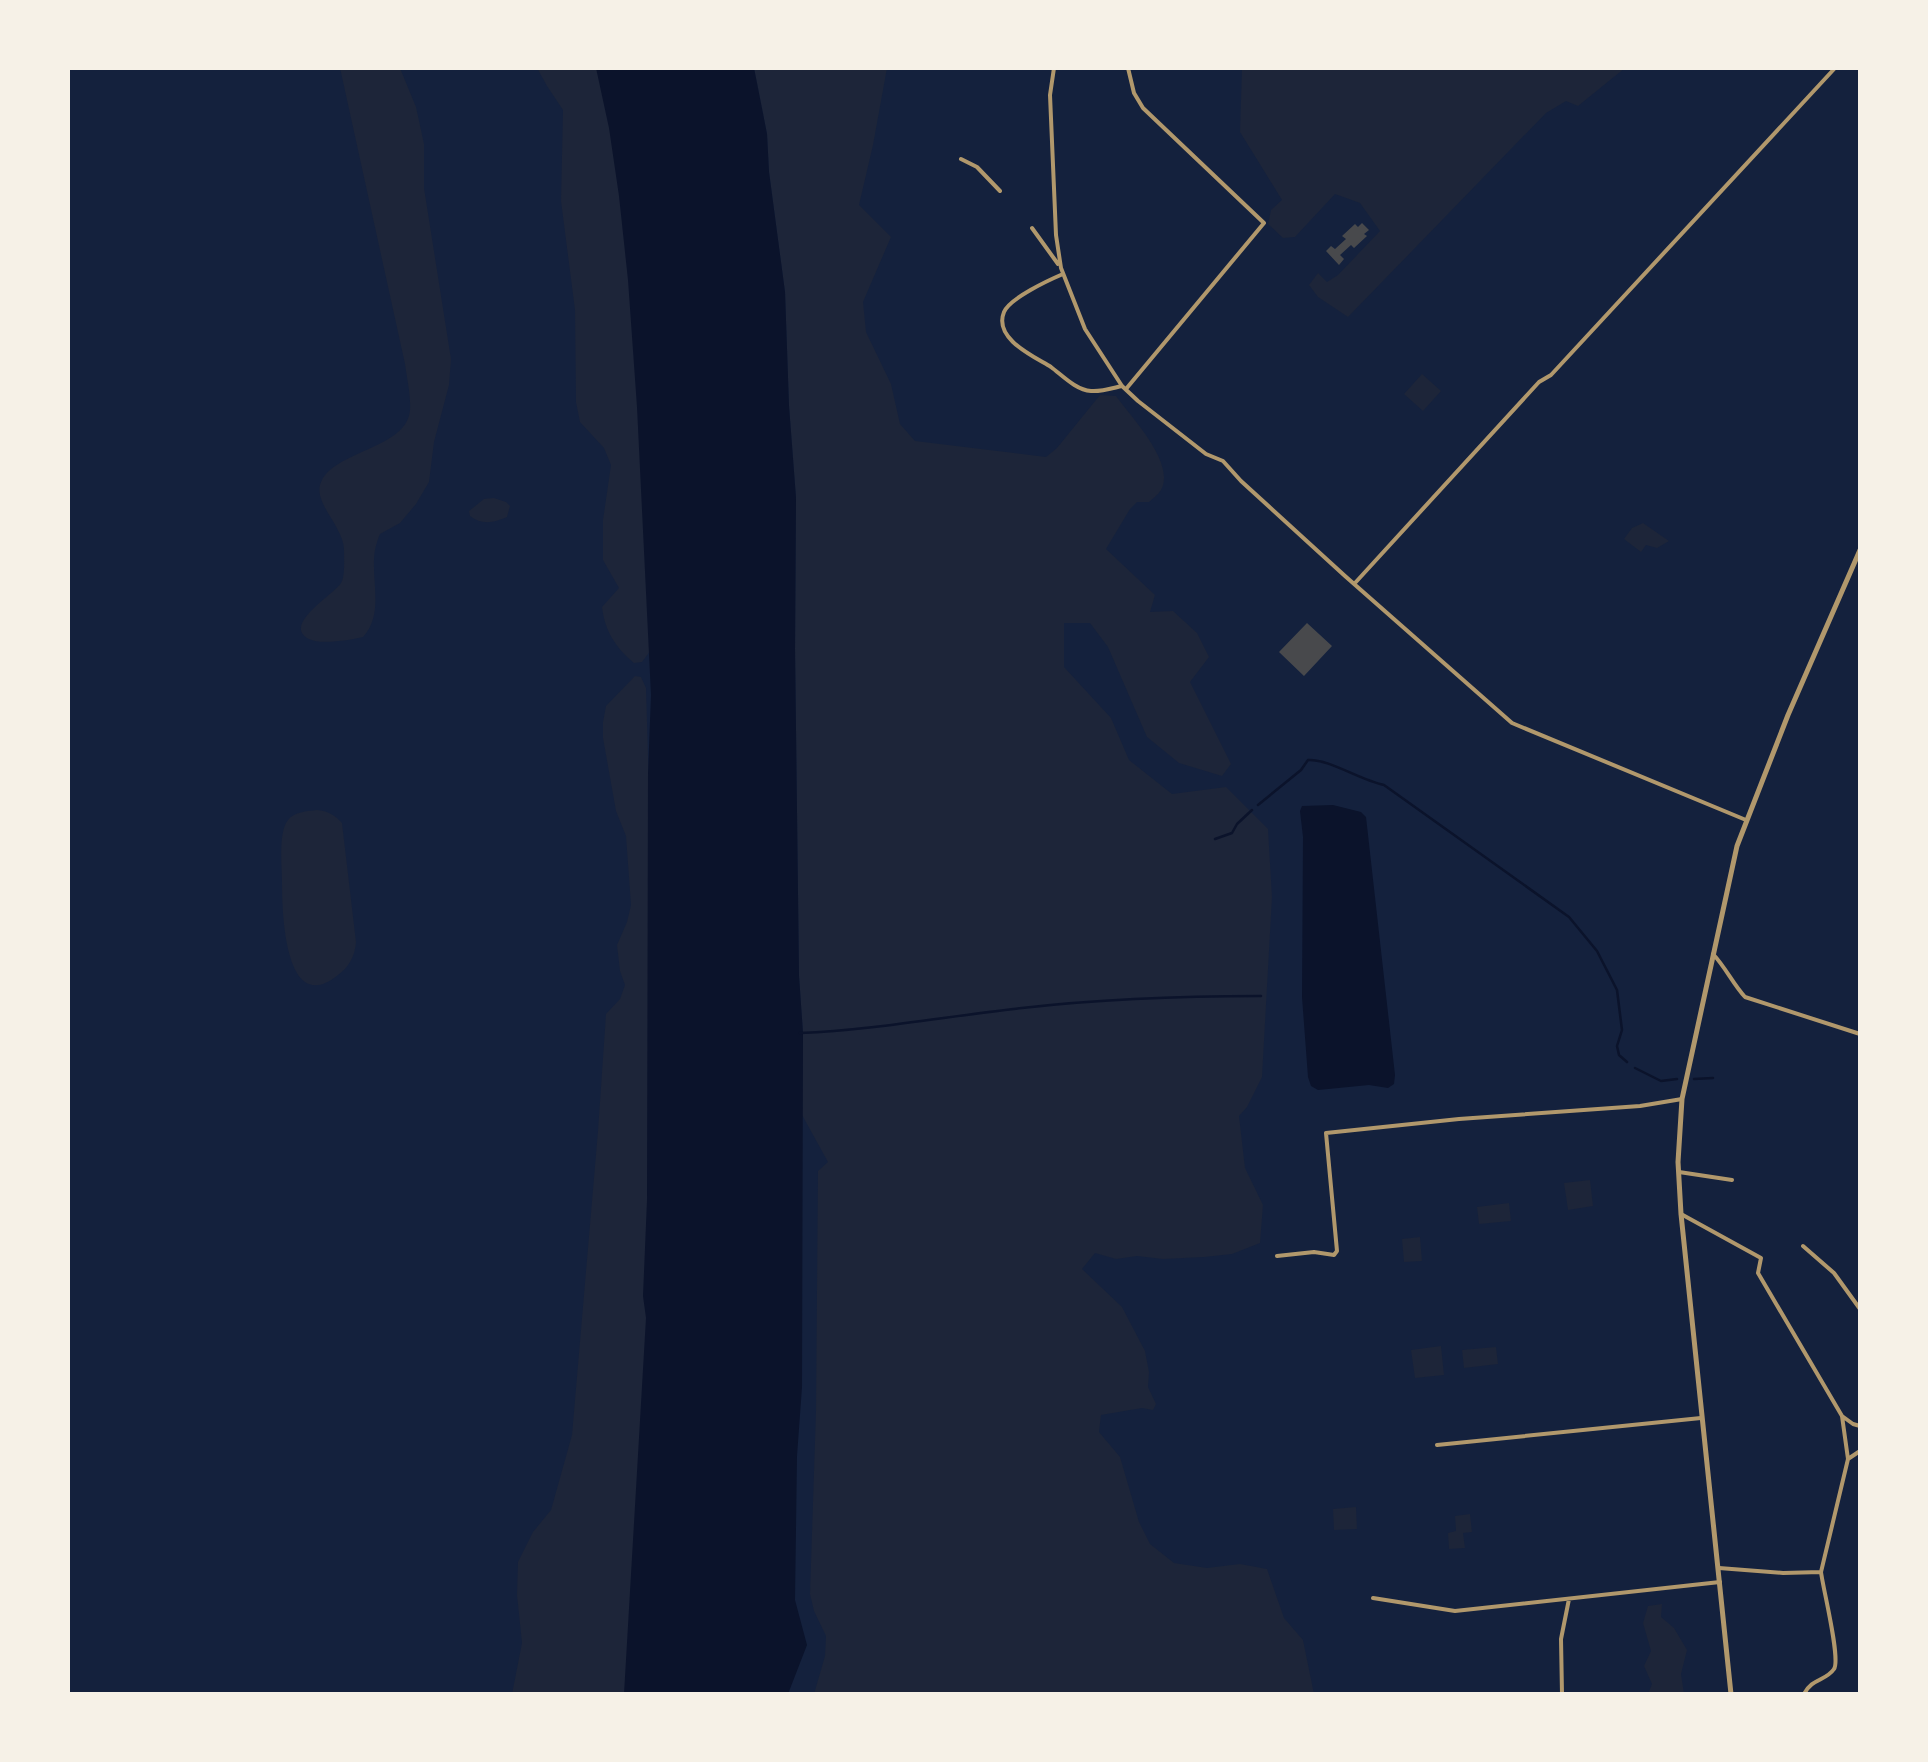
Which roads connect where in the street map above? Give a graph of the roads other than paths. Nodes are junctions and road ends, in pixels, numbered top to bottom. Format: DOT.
graph roads {
  1 [pos="1054,68"];
  2 [pos="1128,68"];
  3 [pos="1836,68"];
  4 [pos="960,159"];
  5 [pos="1000,191"];
  6 [pos="1032,228"];
  7 [pos="1062,271"];
  8 [pos="1124,388"];
  9 [pos="1860,550"];
  10 [pos="1354,584"];
  11 [pos="1746,820"];
  12 [pos="1712,953"];
  13 [pos="1860,1034"];
  14 [pos="1682,1099"];
  15 [pos="1678,1172"];
  16 [pos="1732,1180"];
  17 [pos="1681,1214"];
  18 [pos="1802,1246"];
  19 [pos="1278,1256"];
  20 [pos="1860,1309"];
  21 [pos="1842,1416"];
  22 [pos="1702,1418"];
  23 [pos="1860,1426"];
  24 [pos="1437,1445"];
  25 [pos="1860,1451"];
  26 [pos="1848,1459"];
  27 [pos="1719,1568"];
  28 [pos="1821,1572"];
  29 [pos="1720,1582"];
  30 [pos="1373,1598"];
  31 [pos="1569,1599"];
  32 [pos="1562,1694"];
  33 [pos="1731,1694"];
  34 [pos="1804,1694"];
  1 -- 7 [label="street"];
  2 -- 8 [label="street"];
  3 -- 10 [label="street"];
  4 -- 5 [label="street"];
  6 -- 7 [label="street"];
  7 -- 8 [label="street"];
  7 -- 8 [label="street"];
  8 -- 10 [label="street"];
  9 -- 11 [label="street"];
  10 -- 11 [label="street"];
  11 -- 12 [label="street"];
  12 -- 13 [label="street"];
  12 -- 14 [label="street"];
  14 -- 15 [label="street"];
  14 -- 19 [label="street"];
  15 -- 16 [label="street"];
  15 -- 17 [label="street"];
  17 -- 21 [label="street"];
  17 -- 22 [label="street"];
  18 -- 20 [label="street"];
  21 -- 23 [label="street"];
  21 -- 26 [label="street"];
  22 -- 24 [label="street"];
  22 -- 27 [label="street"];
  25 -- 26 [label="street"];
  26 -- 28 [label="street"];
  27 -- 28 [label="street"];
  27 -- 29 [label="street"];
  28 -- 34 [label="street"];
  29 -- 31 [label="street"];
  29 -- 33 [label="street"];
  30 -- 31 [label="street"];
  31 -- 32 [label="street"];
}
